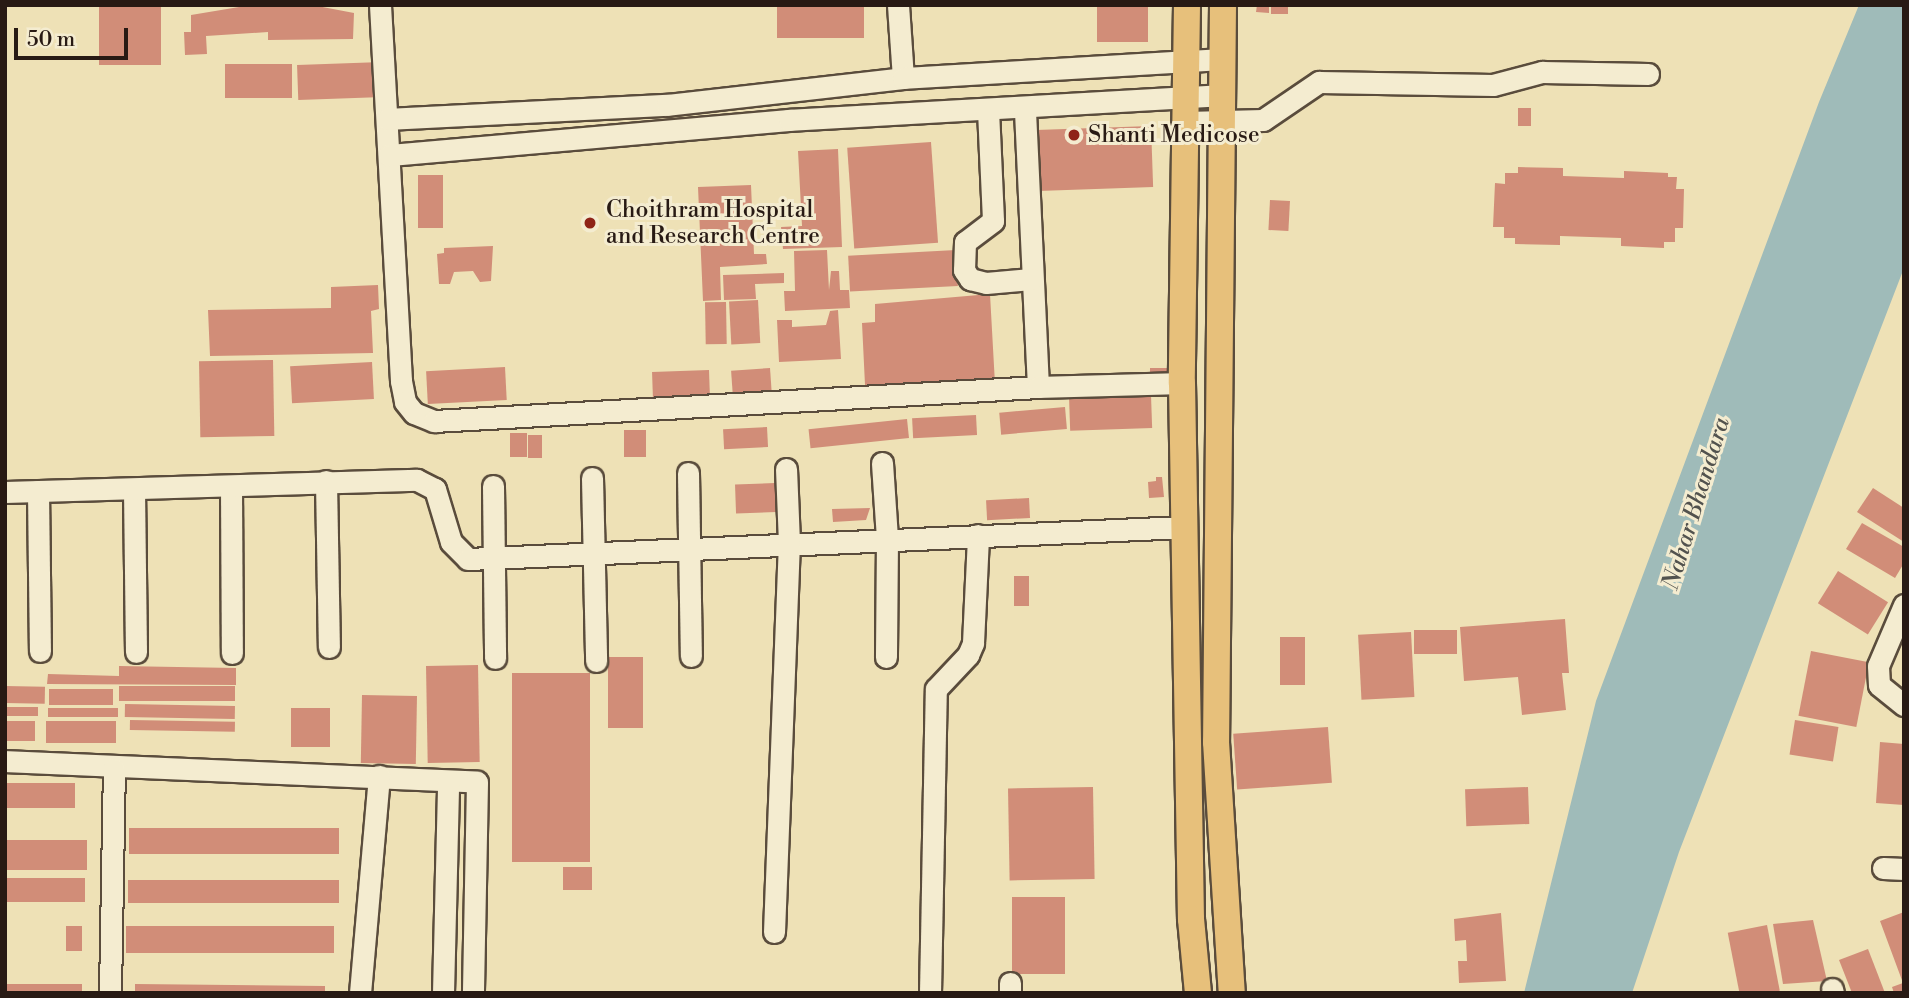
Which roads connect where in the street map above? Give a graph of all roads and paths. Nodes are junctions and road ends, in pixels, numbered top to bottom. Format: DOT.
graph roads {
  1 [pos="380,5"];
  2 [pos="898,5"];
  3 [pos="1187,5"];
  4 [pos="1223,5"];
  5 [pos="1220,59"];
  6 [pos="1185,61"];
  7 [pos="1648,74"];
  8 [pos="903,78"];
  9 [pos="787,89"];
  10 [pos="1186,96"];
  11 [pos="1025,108"];
  12 [pos="1221,108"];
  13 [pos="988,110"];
  14 [pos="387,119"];
  15 [pos="789,120"];
  16 [pos="1185,122"];
  17 [pos="389,155"];
  18 [pos="992,221"];
  19 [pos="1028,225"];
  20 [pos="1031,278"];
  21 [pos="1182,383"];
  22 [pos="1038,387"];
  23 [pos="882,464"];
  24 [pos="786,469"];
  25 [pos="688,473"];
  26 [pos="592,478"];
  27 [pos="326,481"];
  28 [pos="231,486"];
  29 [pos="493,486"];
  30 [pos="134,489"];
  31 [pos="38,491"];
  32 [pos="5,492"];
  33 [pos="1185,527"];
  34 [pos="978,535"];
  35 [pos="887,539"];
  36 [pos="789,542"];
  37 [pos="689,548"];
  38 [pos="593,553"];
  39 [pos="495,559"];
  40 [pos="1904,605"];
  41 [pos="329,647"];
  42 [pos="40,652"];
  43 [pos="136,652"];
  44 [pos="232,653"];
  45 [pos="691,656"];
  46 [pos="886,657"];
  47 [pos="495,658"];
  48 [pos="596,661"];
  49 [pos="1904,705"];
  50 [pos="5,761"];
  51 [pos="114,769"];
  52 [pos="379,776"];
  53 [pos="448,781"];
  54 [pos="774,932"];
  55 [pos="110,993"];
  56 [pos="360,993"];
  57 [pos="443,993"];
  58 [pos="473,993"];
  59 [pos="930,993"];
  60 [pos="1198,993"];
  61 [pos="1232,993"];
  1 -- 14 [label="street"];
  2 -- 8 [label="street"];
  3 -- 6 [label="main road"];
  4 -- 5 [label="main road"];
  5 -- 6 [label="street"];
  5 -- 12 [label="main road"];
  6 -- 8 [label="street"];
  6 -- 10 [label="main road"];
  7 -- 12 [label="street"];
  8 -- 9 [label="street"];
  9 -- 14 [label="street"];
  9 -- 15 [label="street"];
  10 -- 11 [label="street"];
  10 -- 12 [label="street"];
  10 -- 16 [label="main road"];
  11 -- 13 [label="street"];
  11 -- 19 [label="street"];
  12 -- 16 [label="street"];
  12 -- 61 [label="main road"];
  13 -- 15 [label="street"];
  13 -- 18 [label="street"];
  14 -- 17 [label="street"];
  15 -- 17 [label="street"];
  16 -- 21 [label="main road"];
  17 -- 22 [label="street"];
  18 -- 19 [label="street"];
  18 -- 20 [label="street"];
  19 -- 20 [label="street"];
  20 -- 22 [label="street"];
  21 -- 22 [label="street"];
  21 -- 33 [label="main road"];
  23 -- 35 [label="street"];
  24 -- 36 [label="street"];
  25 -- 37 [label="street"];
  26 -- 38 [label="street"];
  27 -- 28 [label="street"];
  27 -- 39 [label="street"];
  27 -- 41 [label="street"];
  28 -- 30 [label="street"];
  28 -- 44 [label="street"];
  29 -- 39 [label="street"];
  30 -- 31 [label="street"];
  30 -- 43 [label="street"];
  31 -- 32 [label="street"];
  31 -- 42 [label="street"];
  33 -- 34 [label="street"];
  33 -- 60 [label="main road"];
  34 -- 35 [label="street"];
  34 -- 59 [label="street"];
  35 -- 36 [label="street"];
  35 -- 46 [label="street"];
  36 -- 37 [label="street"];
  36 -- 54 [label="street"];
  37 -- 38 [label="street"];
  37 -- 45 [label="street"];
  38 -- 39 [label="street"];
  38 -- 48 [label="street"];
  39 -- 47 [label="street"];
  40 -- 49 [label="street"];
  50 -- 51 [label="street"];
  51 -- 52 [label="street"];
  51 -- 55 [label="street"];
  52 -- 53 [label="street"];
  52 -- 56 [label="street"];
  53 -- 57 [label="street"];
  53 -- 58 [label="street"];
}
